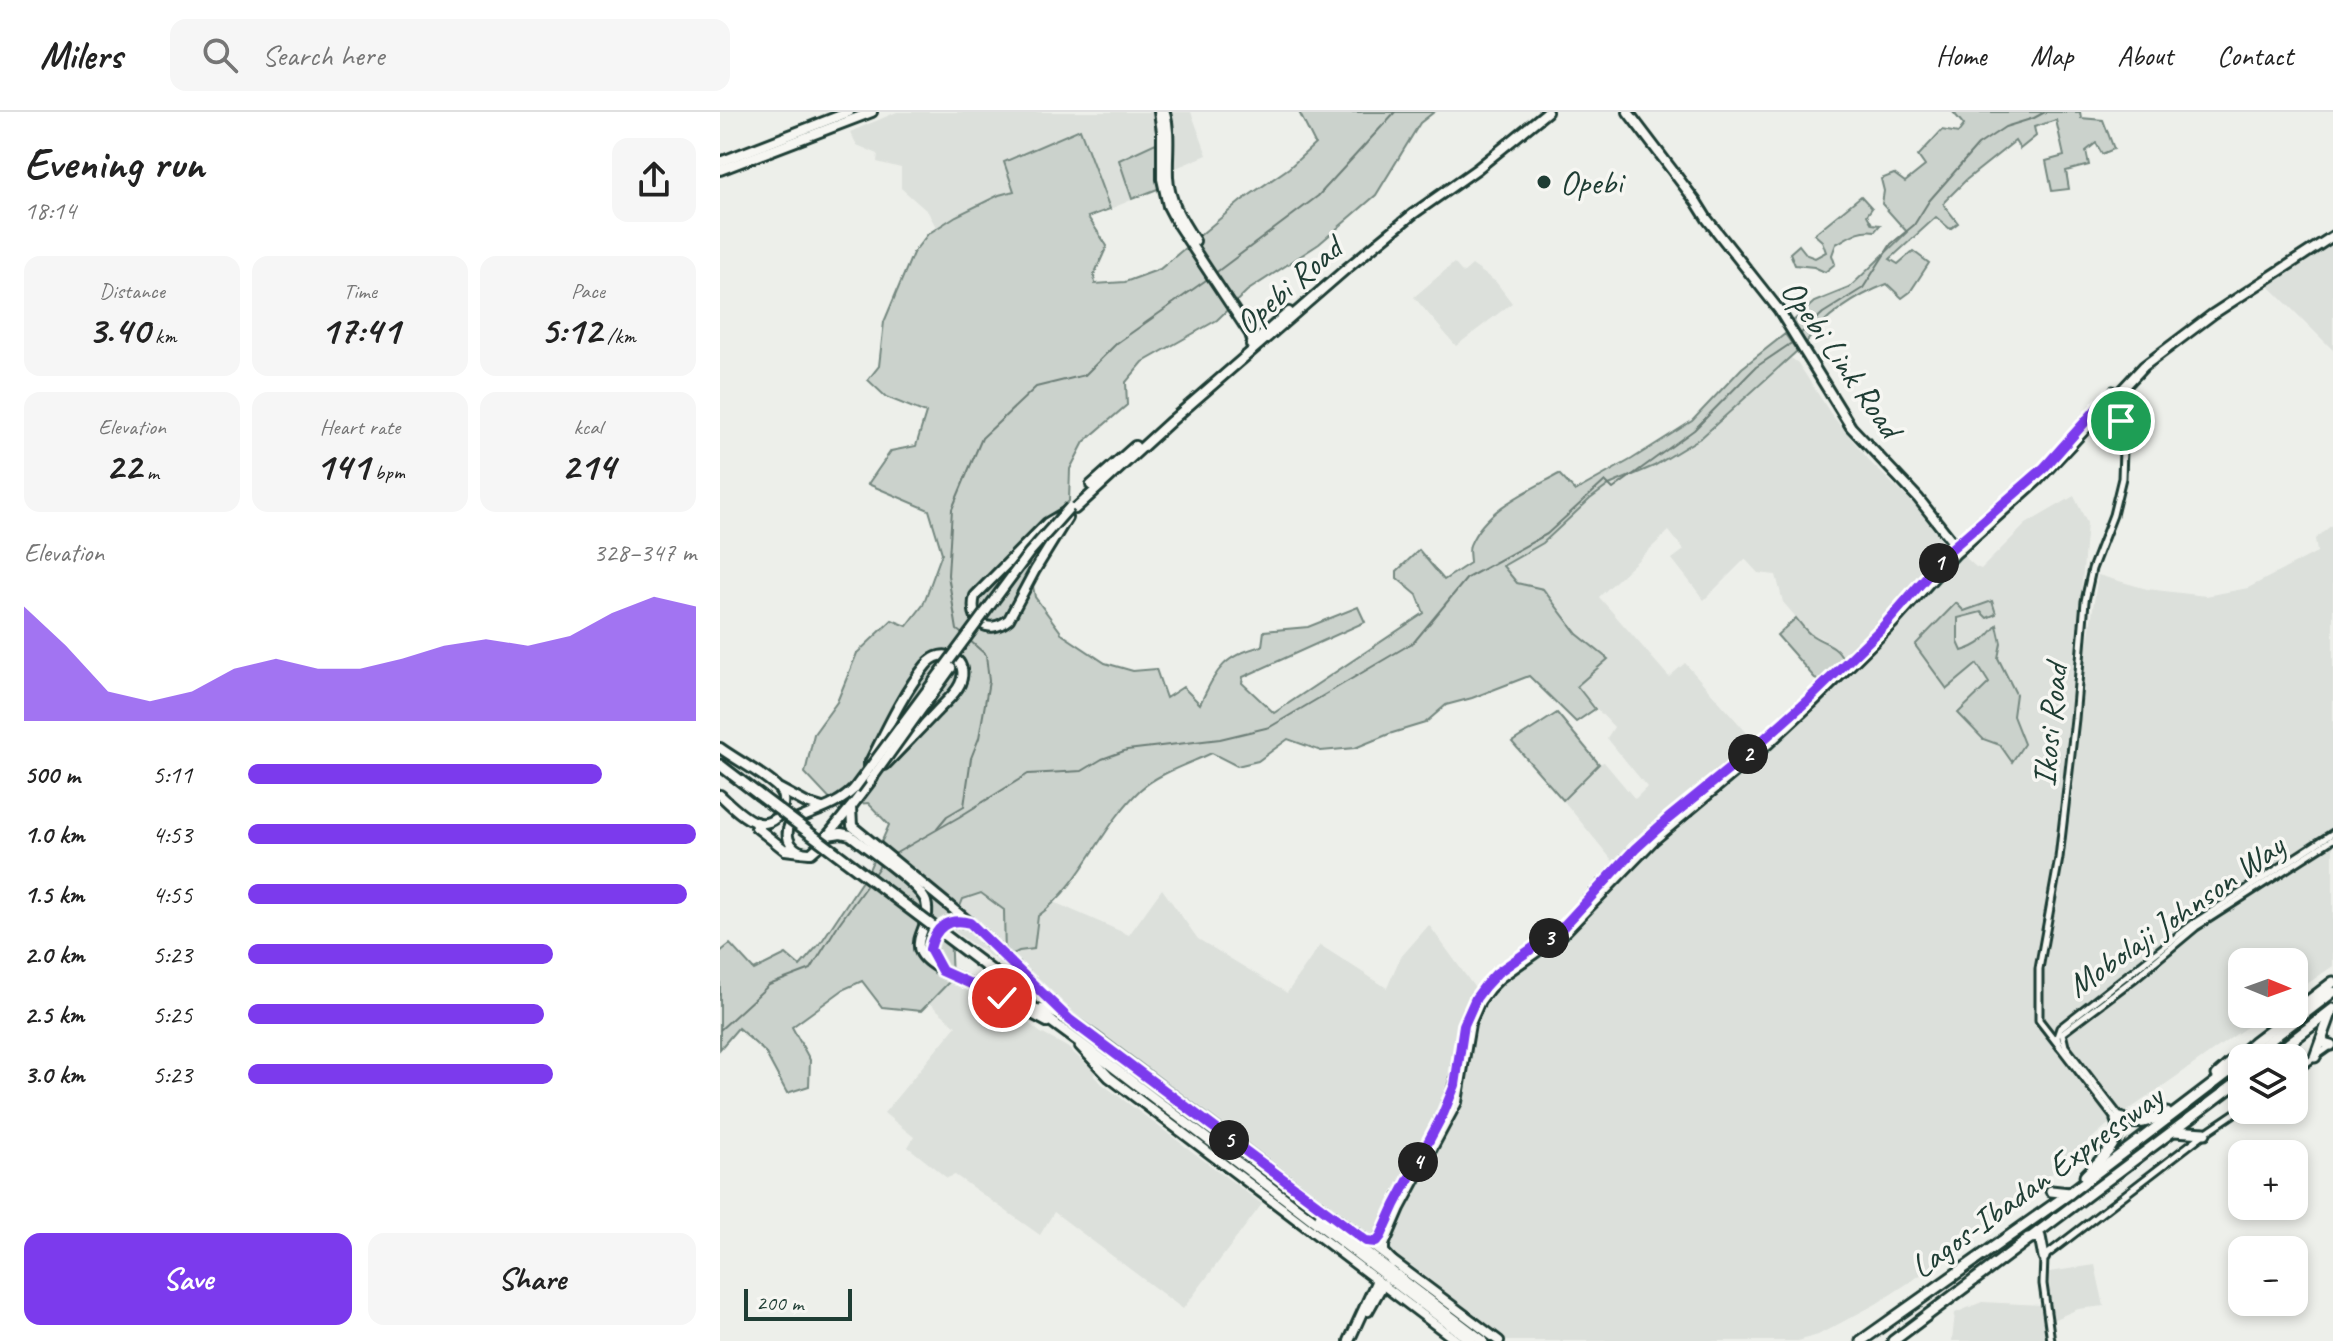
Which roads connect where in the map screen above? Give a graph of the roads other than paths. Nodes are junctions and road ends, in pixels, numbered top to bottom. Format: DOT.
graph roads {
  1 [pos="872,112"];
  2 [pos="1162,112"];
  3 [pos="1539,112"];
  4 [pos="1547,112"];
  5 [pos="1625,112"];
  6 [pos="846,114"];
  7 [pos="720,162"];
  8 [pos="720,170"];
  9 [pos="2333,234"];
  10 [pos="1318,290"];
  11 [pos="1247,325"];
  12 [pos="1266,331"];
  13 [pos="1253,343"];
  14 [pos="2113,394"];
  15 [pos="1069,512"];
  16 [pos="1955,549"];
  17 [pos="957,659"];
  18 [pos="720,748"];
  19 [pos="720,765"];
  20 [pos="720,772"];
  21 [pos="867,778"];
  22 [pos="778,788"];
  23 [pos="857,792"];
  24 [pos="720,795"];
  25 [pos="757,797"];
  26 [pos="822,808"];
  27 [pos="850,812"];
  28 [pos="755,822"];
  29 [pos="833,834"];
  30 [pos="2333,836"];
  31 [pos="801,852"];
  32 [pos="1601,890"];
  33 [pos="970,923"];
  34 [pos="942,971"];
  35 [pos="2333,982"];
  36 [pos="1006,984"];
  37 [pos="2333,992"];
  38 [pos="2308,1001"];
  39 [pos="1043,1008"];
  40 [pos="2333,1010"];
  41 [pos="1070,1020"];
  42 [pos="2045,1027"];
  43 [pos="2273,1028"];
  44 [pos="1063,1030"];
  45 [pos="2059,1030"];
  46 [pos="2322,1038"];
  47 [pos="2059,1042"];
  48 [pos="2265,1044"];
  49 [pos="2287,1044"];
  50 [pos="2332,1044"];
  51 [pos="2315,1057"];
  52 [pos="2308,1062"];
  53 [pos="2228,1072"];
  54 [pos="2206,1088"];
  55 [pos="2228,1090"];
  56 [pos="2184,1105"];
  57 [pos="2228,1117"];
  58 [pos="2119,1119"];
  59 [pos="2174,1131"];
  60 [pos="2205,1133"];
  61 [pos="2070,1193"];
  62 [pos="2042,1212"];
  63 [pos="2028,1238"];
  64 [pos="1366,1241"];
  65 [pos="2044,1257"];
  66 [pos="1394,1263"];
  67 [pos="1380,1282"];
  68 [pos="1416,1295"];
  69 [pos="1441,1298"];
  70 [pos="1428,1318"];
  71 [pos="1875,1331"];
  72 [pos="1351,1341"];
  73 [pos="1457,1341"];
  74 [pos="1471,1341"];
  75 [pos="1483,1341"];
  76 [pos="1499,1341"];
  77 [pos="1855,1341"];
  78 [pos="1861,1341"];
  79 [pos="1893,1341"];
  80 [pos="2051,1341"];
  1 -- 6 [label="main road"];
  2 -- 11 [label="main road"];
  3 -- 10 [label="main road, Opebi Road"];
  4 -- 10 [label="main road, Opebi Road"];
  5 -- 16 [label="main road, Opebi Link Road"];
  6 -- 7 [label="main road"];
  6 -- 8 [label="main road"];
  9 -- 14 [label="main road"];
  10 -- 12 [label="main road, Opebi Road"];
  10 -- 15 [label="main road, Opebi Road"];
  11 -- 12 [label="main road"];
  11 -- 13 [label="main road"];
  12 -- 13 [label="main road, Opebi Road"];
  13 -- 15 [label="main road, Opebi Road"];
  14 -- 16 [label="main road"];
  14 -- 42 [label="street, Ikosi Road"];
  15 -- 15 [label="main road, bridge"];
  15 -- 17 [label="main road, bridge"];
  15 -- 21 [label="main road, bridge"];
  16 -- 32 [label="main road"];
  17 -- 21 [label="main road, bridge"];
  17 -- 21 [label="main road, bridge"];
  17 -- 21 [label="main road, bridge"];
  18 -- 22 [label="main road"];
  19 -- 25 [label="highway"];
  20 -- 25 [label="highway"];
  21 -- 23 [label="main road, bridge"];
  22 -- 26 [label="main road"];
  22 -- 28 [label="main road"];
  23 -- 26 [label="main road"];
  23 -- 27 [label="main road"];
  24 -- 28 [label="main road"];
  25 -- 36 [label="highway, bridge"];
  26 -- 31 [label="main road"];
  27 -- 29 [label="main road"];
  27 -- 33 [label="main road"];
  28 -- 31 [label="main road"];
  29 -- 31 [label="main road"];
  29 -- 34 [label="main road"];
  30 -- 45 [label="street, Mobolaji Johnson Way"];
  30 -- 45 [label="street, Mobolaji Johnson Way"];
  32 -- 64 [label="main road"];
  32 -- 66 [label="main road"];
  33 -- 34 [label="main road"];
  33 -- 41 [label="main road"];
  34 -- 44 [label="main road"];
  35 -- 38 [label="highway"];
  36 -- 39 [label="highway"];
  36 -- 44 [label="highway"];
  37 -- 48 [label="highway"];
  39 -- 41 [label="main road"];
  39 -- 68 [label="highway"];
  40 -- 46 [label="highway"];
  40 -- 49 [label="highway"];
  41 -- 64 [label="main road"];
  42 -- 45 [label="street"];
  42 -- 47 [label="street"];
  43 -- 54 [label="highway"];
  44 -- 67 [label="main road"];
  44 -- 68 [label="highway"];
  45 -- 47 [label="street, Mobolaji Johnson Way"];
  46 -- 50 [label="highway"];
  46 -- 51 [label="highway"];
  47 -- 58 [label="street, Mobolaji Johnson Way"];
  50 -- 51 [label="street"];
  51 -- 52 [label="street"];
  53 -- 54 [label="highway, Lagos-Ibadan Expressway"];
  54 -- 56 [label="highway, Lagos-Ibadan Expressway"];
  55 -- 59 [label="highway, Lagos-Ibadan Expressway"];
  56 -- 58 [label="highway"];
  56 -- 61 [label="highway, Lagos-Ibadan Expressway"];
  57 -- 60 [label="street"];
  58 -- 61 [label="highway"];
  59 -- 60 [label="highway"];
  59 -- 63 [label="highway, Lagos-Ibadan Expressway"];
  60 -- 65 [label="street"];
  61 -- 62 [label="highway, Lagos-Ibadan Expressway"];
  61 -- 62 [label="highway"];
  62 -- 71 [label="highway, Lagos-Ibadan Expressway"];
  63 -- 65 [label="highway"];
  63 -- 79 [label="highway, Lagos-Ibadan Expressway"];
  64 -- 66 [label="main road"];
  65 -- 80 [label="street"];
  66 -- 69 [label="main road"];
  67 -- 70 [label="main road"];
  67 -- 72 [label="main road"];
  68 -- 69 [label="highway"];
  68 -- 70 [label="highway"];
  68 -- 74 [label="highway"];
  68 -- 75 [label="highway"];
  69 -- 76 [label="main road"];
  70 -- 73 [label="main road"];
  71 -- 77 [label="highway"];
  71 -- 78 [label="highway, Lagos-Ibadan Expressway"];
}
